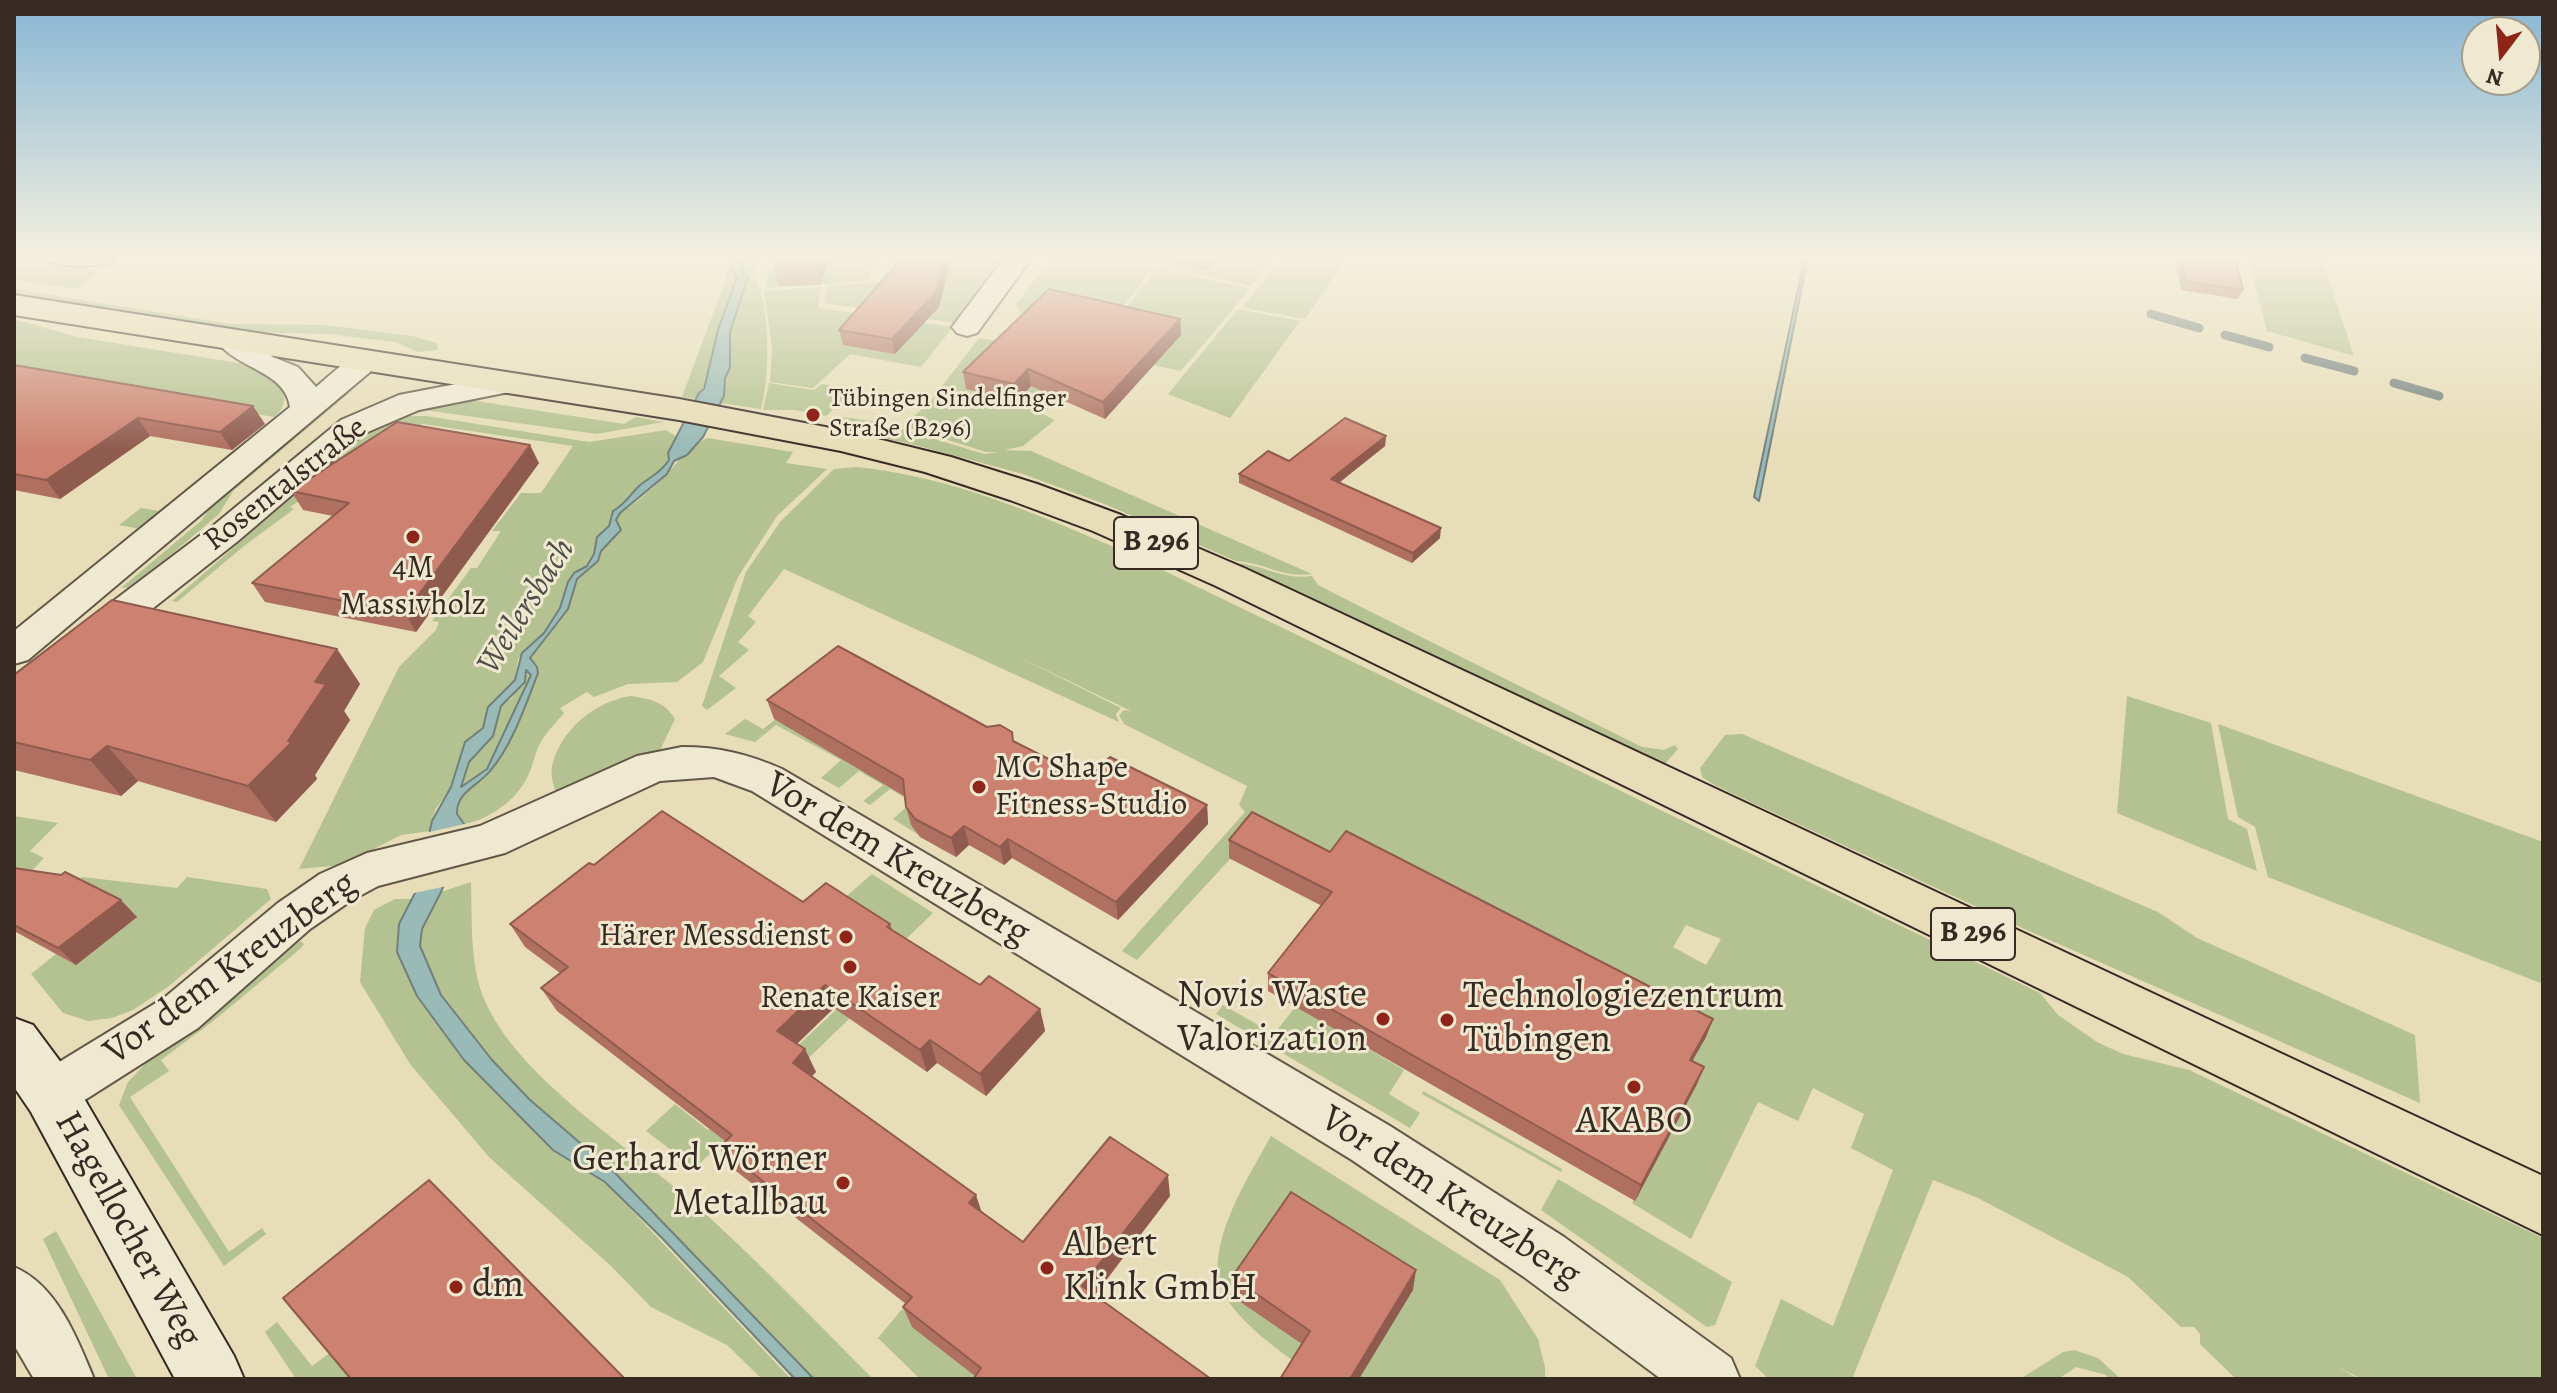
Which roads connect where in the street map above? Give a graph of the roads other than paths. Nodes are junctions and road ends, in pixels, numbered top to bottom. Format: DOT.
graph roads {
  1 [pos="113,321"];
  2 [pos="971,321"];
  3 [pos="967,327"];
  4 [pos="231,340"];
  5 [pos="368,361"];
  6 [pos="508,383"];
  7 [pos="306,410"];
  8 [pos="74,602"];
  9 [pos="125,610"];
  10 [pos="14,651"];
  11 [pos="14,697"];
  12 [pos="14,1042"];
  13 [pos="51,1094"];
  14 [pos="2543,1206"];
  15 [pos="14,1296"];
  16 [pos="64,1379"];
  17 [pos="211,1379"];
  18 [pos="1710,1379"];
  1 -- 4 [label="main road, B 296"];
  2 -- 3 [label="street"];
  4 -- 5 [label="main road, B 296"];
  4 -- 7 [label="street, Rosentalstraße"];
  5 -- 6 [label="main road, B 296"];
  5 -- 7 [label="street, Rosentalstraße"];
  6 -- 9 [label="street, Rosentalstraße"];
  6 -- 14 [label="main road, B 296"];
  7 -- 8 [label="street, Rosentalstraße"];
  8 -- 9 [label="street"];
  8 -- 10 [label="street, Rosentalstraße"];
  9 -- 11 [label="street, Rosentalstraße"];
  12 -- 13 [label="street, Hagellocher Weg"];
  13 -- 17 [label="street, Hagellocher Weg"];
  13 -- 18 [label="street, Vor dem Kreuzberg"];
  15 -- 16 [label="street"];
}
